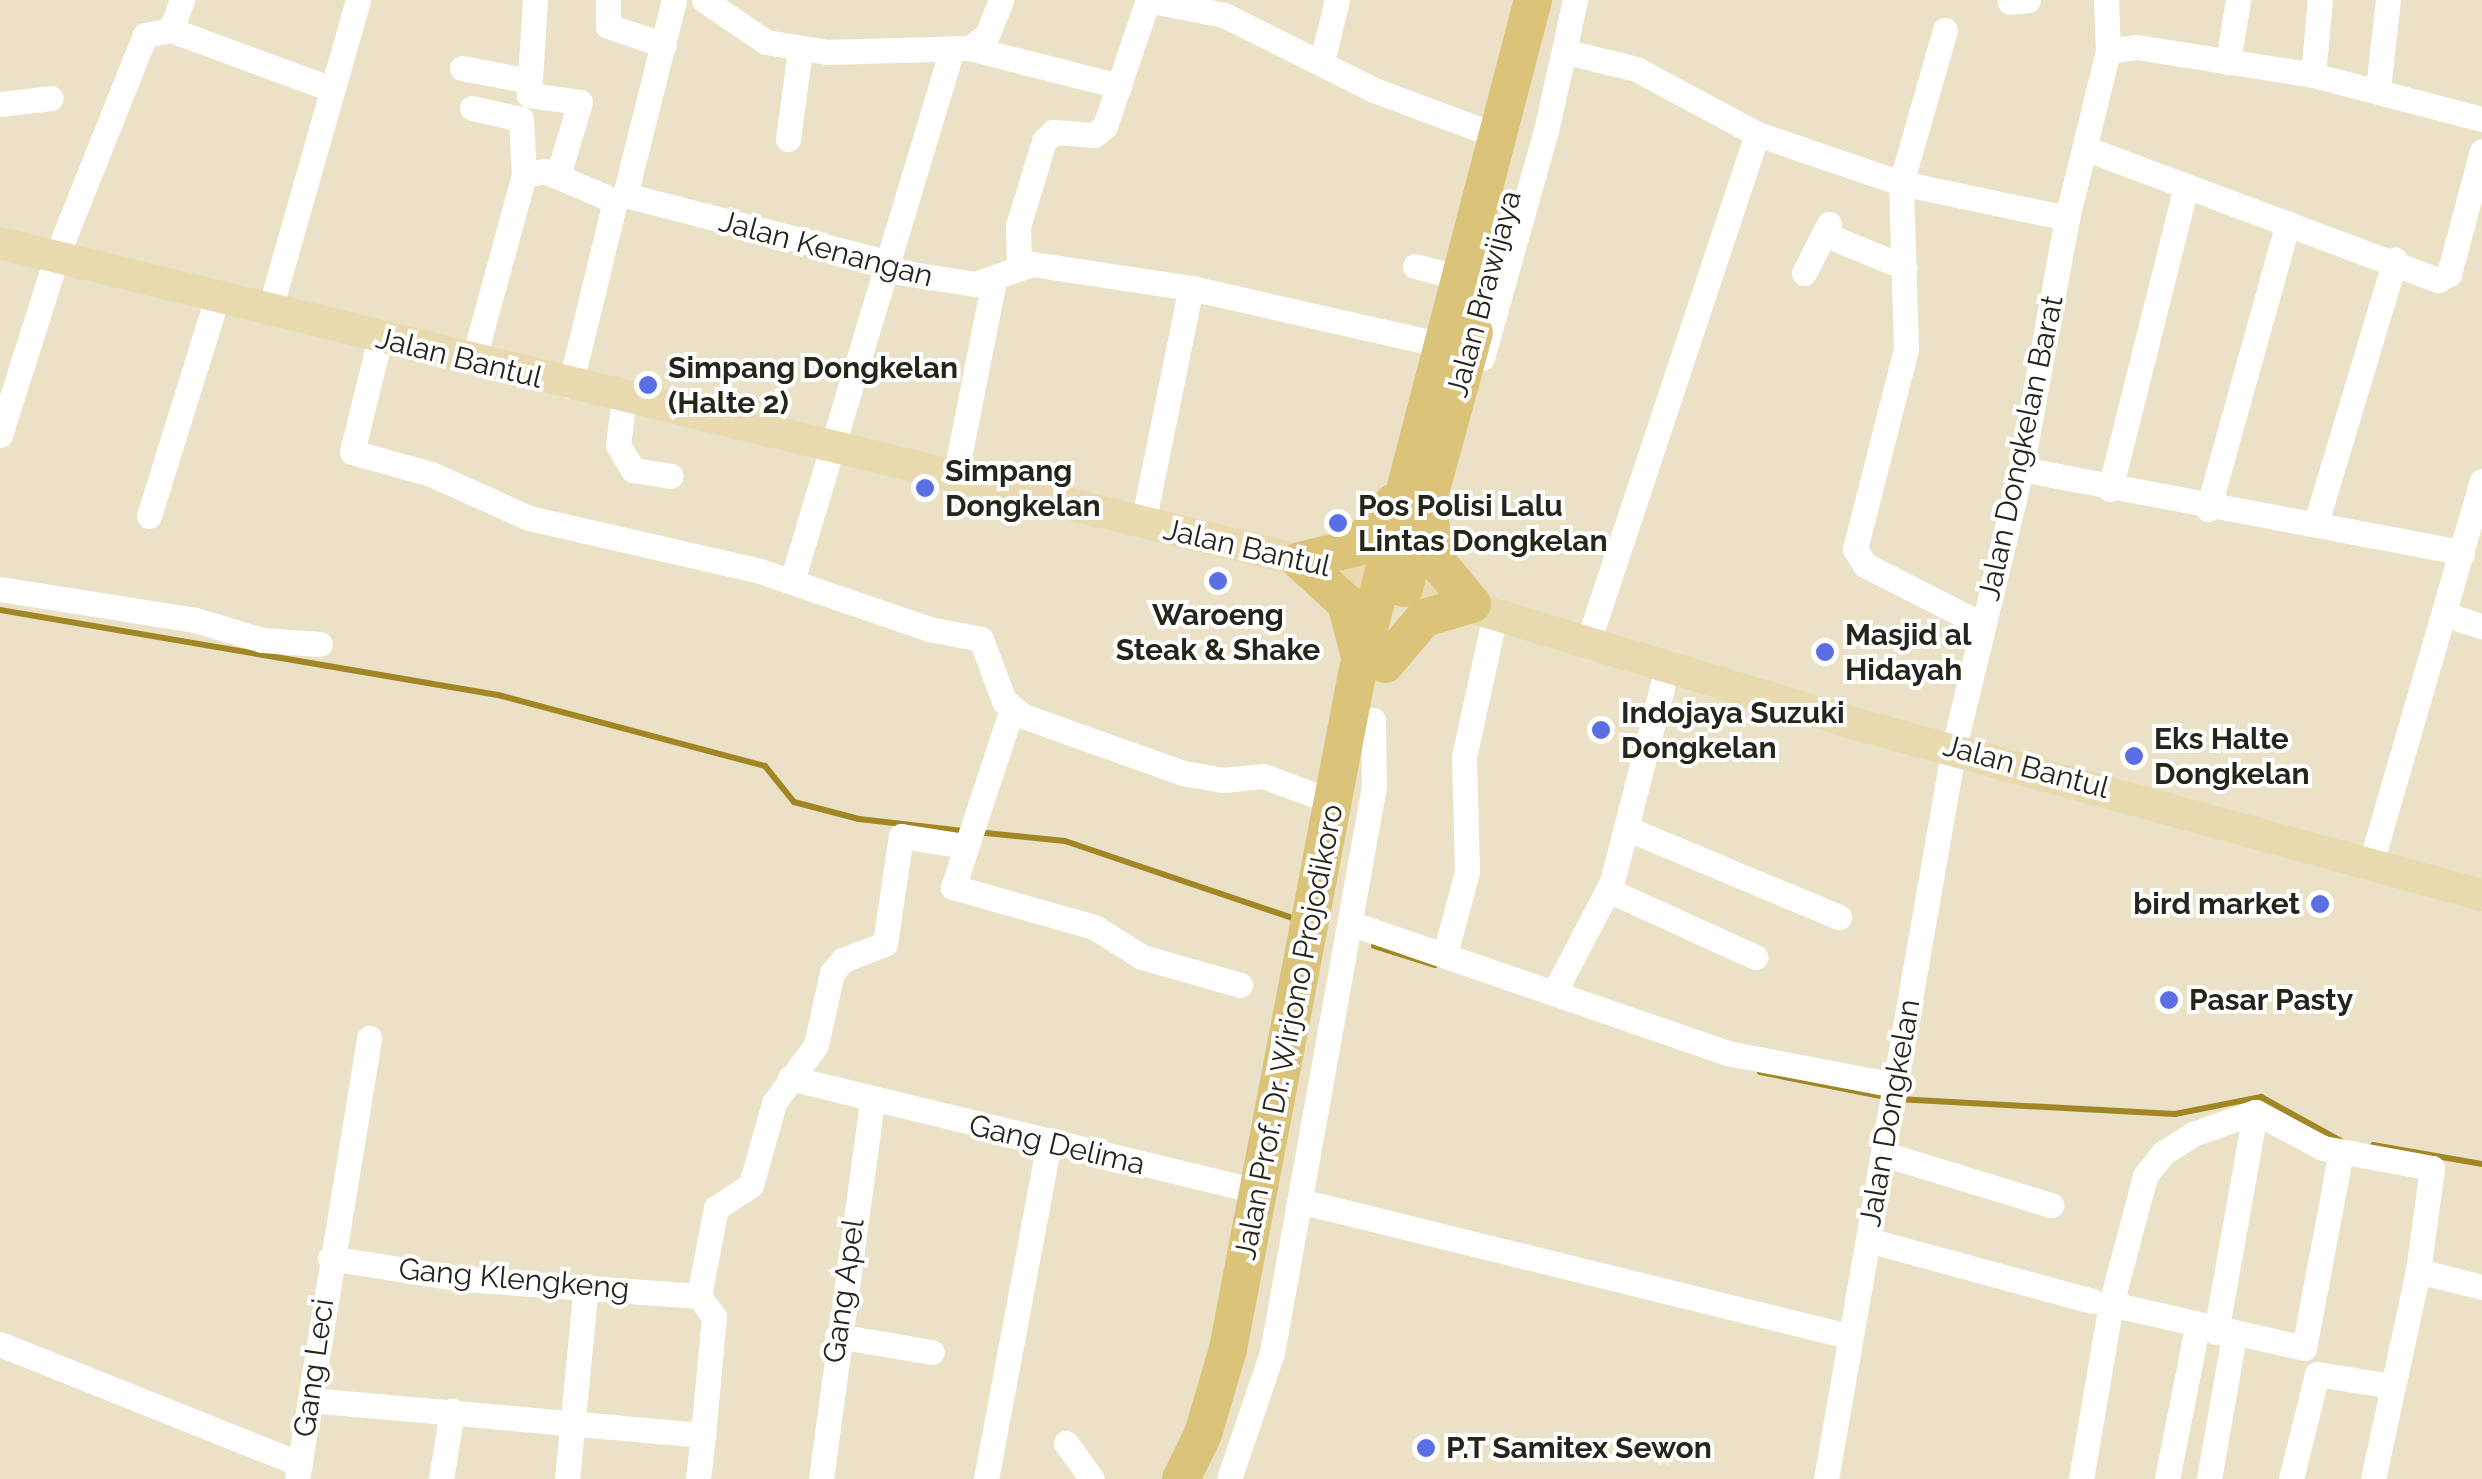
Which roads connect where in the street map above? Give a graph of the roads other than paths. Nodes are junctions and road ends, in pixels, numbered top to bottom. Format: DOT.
graph roads {
  1 [pos="182,0"];
  2 [pos="358,0"];
  3 [pos="535,0"];
  4 [pos="608,0"];
  5 [pos="674,0"];
  6 [pos="704,0"];
  7 [pos="1001,0"];
  8 [pos="1148,0"];
  9 [pos="1337,0"];
  10 [pos="1518,0"];
  11 [pos="1533,0"];
  12 [pos="1558,0"];
  13 [pos="1576,0"];
  14 [pos="2106,0"];
  15 [pos="2238,0"];
  16 [pos="2320,0"];
  17 [pos="2388,0"];
  18 [pos="171,30"];
  19 [pos="1944,30"];
  20 [pos="664,45"];
  21 [pos="960,48"];
  22 [pos="800,50"];
  23 [pos="1516,50"];
  24 [pos="2108,51"];
  25 [pos="1566,52"];
  26 [pos="1322,61"];
  27 [pos="2228,62"];
  28 [pos="462,68"];
  29 [pos="2313,75"];
  30 [pos="526,80"];
  31 [pos="1118,86"];
  32 [pos="332,89"];
  33 [pos="2378,89"];
  34 [pos="51,98"];
  35 [pos="0,104"];
  36 [pos="472,108"];
  37 [pos="2482,119"];
  38 [pos="1487,132"];
  39 [pos="1756,134"];
  40 [pos="788,139"];
  41 [pos="2087,150"];
  42 [pos="2482,152"];
  43 [pos="524,175"];
  44 [pos="558,176"];
  45 [pos="1901,183"];
  46 [pos="2186,187"];
  47 [pos="620,198"];
  48 [pos="2067,218"];
  49 [pos="2288,223"];
  50 [pos="0,243"];
  51 [pos="56,255"];
  52 [pos="2394,260"];
  53 [pos="1414,266"];
  54 [pos="1904,266"];
  55 [pos="1020,267"];
  56 [pos="885,270"];
  57 [pos="1804,274"];
  58 [pos="1448,275"];
  59 [pos="994,280"];
  60 [pos="1191,288"];
  61 [pos="218,295"];
  62 [pos="270,309"];
  63 [pos="380,338"];
  64 [pos="1429,342"];
  65 [pos="473,362"];
  66 [pos="570,386"];
  67 [pos="624,398"];
  68 [pos="1434,427"];
  69 [pos="0,435"];
  70 [pos="830,446"];
  71 [pos="2021,469"];
  72 [pos="670,476"];
  73 [pos="955,477"];
  74 [pos="2482,481"];
  75 [pos="2110,489"];
  76 [pos="1414,496"];
  77 [pos="2208,509"];
  78 [pos="149,516"];
  79 [pos="2316,523"];
  80 [pos="1142,524"];
  81 [pos="2462,552"];
  82 [pos="1300,561"];
  83 [pos="792,581"];
  84 [pos="1403,586"];
  85 [pos="0,590"];
  86 [pos="1484,607"];
  87 [pos="2444,614"];
  88 [pos="1984,625"];
  89 [pos="2482,626"];
  90 [pos="1589,639"];
  91 [pos="320,644"];
  92 [pos="1373,662"];
  93 [pos="1668,664"];
  94 [pos="1012,709"];
  95 [pos="1374,720"];
  96 [pos="1954,747"];
  97 [pos="1334,802"];
  98 [pos="1626,828"];
  99 [pos="966,840"];
  100 [pos="2370,866"];
  101 [pos="1608,890"];
  102 [pos="2482,896"];
  103 [pos="1839,917"];
  104 [pos="1350,923"];
  105 [pos="1445,954"];
  106 [pos="1755,957"];
  107 [pos="1240,985"];
  108 [pos="1555,991"];
  109 [pos="369,1038"];
  110 [pos="798,1072"];
  111 [pos="1279,1081"];
  112 [pos="1895,1085"];
  113 [pos="872,1103"];
  114 [pos="2255,1112"];
  115 [pos="1049,1142"];
  116 [pos="1884,1154"];
  117 [pos="2341,1154"];
  118 [pos="1242,1187"];
  119 [pos="1300,1201"];
  120 [pos="2051,1205"];
  121 [pos="1868,1240"];
  122 [pos="330,1258"];
  123 [pos="2418,1271"];
  124 [pos="586,1286"];
  125 [pos="2482,1287"];
  126 [pos="700,1296"];
  127 [pos="2102,1303"];
  128 [pos="2216,1331"];
  129 [pos="837,1336"];
  130 [pos="1848,1336"];
  131 [pos="0,1344"];
  132 [pos="932,1352"];
  133 [pos="2392,1386"];
  134 [pos="310,1400"];
  135 [pos="452,1411"];
  136 [pos="572,1425"];
  137 [pos="703,1434"];
  138 [pos="1066,1444"];
  139 [pos="298,1472"];
  140 [pos="441,1479"];
  141 [pos="567,1479"];
  142 [pos="698,1479"];
  143 [pos="820,1479"];
  144 [pos="986,1479"];
  145 [pos="1092,1479"];
  146 [pos="1160,1479"];
  147 [pos="1181,1479"];
  148 [pos="1208,1479"];
  149 [pos="1228,1479"];
  150 [pos="1826,1479"];
  151 [pos="2081,1479"];
  152 [pos="2167,1479"];
  153 [pos="2209,1479"];
  154 [pos="2292,1479"];
  155 [pos="2373,1479"];
  1 -- 18 [label="street"];
  2 -- 32 [label="street"];
  3 -- 30 [label="street"];
  4 -- 20 [label="street"];
  5 -- 20 [label="street"];
  6 -- 22 [label="street"];
  7 -- 21 [label="street"];
  8 -- 26 [label="street"];
  8 -- 31 [label="street"];
  9 -- 26 [label="street"];
  10 -- 23 [label="street"];
  11 -- 23 [label="highway, Jalan Brawijaya"];
  12 -- 68 [label="highway, Jalan Brawijaya"];
  13 -- 25 [label="street"];
  14 -- 24 [label="street, Jalan Dongkelan Barat"];
  15 -- 27 [label="street"];
  16 -- 29 [label="street"];
  17 -- 33 [label="street"];
  18 -- 32 [label="street"];
  18 -- 51 [label="street"];
  19 -- 45 [label="street"];
  20 -- 47 [label="street"];
  21 -- 22 [label="street"];
  21 -- 31 [label="street"];
  21 -- 56 [label="street"];
  22 -- 40 [label="street"];
  23 -- 38 [label="street"];
  23 -- 68 [label="highway, Jalan Brawijaya"];
  24 -- 27 [label="street"];
  24 -- 41 [label="street, Jalan Dongkelan Barat"];
  25 -- 39 [label="street"];
  25 -- 68 [label="street"];
  26 -- 38 [label="street"];
  27 -- 29 [label="street"];
  28 -- 30 [label="street"];
  29 -- 33 [label="street"];
  30 -- 44 [label="street"];
  31 -- 55 [label="street"];
  32 -- 62 [label="street"];
  33 -- 37 [label="street"];
  34 -- 35 [label="street"];
  36 -- 43 [label="street"];
  38 -- 58 [label="street"];
  39 -- 45 [label="street"];
  39 -- 90 [label="street"];
  41 -- 46 [label="street"];
  41 -- 48 [label="street, Jalan Dongkelan Barat"];
  42 -- 52 [label="street"];
  43 -- 44 [label="street, Jalan Kenangan"];
  43 -- 65 [label="street"];
  44 -- 47 [label="street, Jalan Kenangan"];
  45 -- 48 [label="street"];
  45 -- 54 [label="street"];
  46 -- 49 [label="street"];
  46 -- 75 [label="street"];
  47 -- 56 [label="street, Jalan Kenangan"];
  47 -- 66 [label="street"];
  48 -- 71 [label="street, Jalan Dongkelan Barat"];
  49 -- 52 [label="street"];
  49 -- 77 [label="street"];
  50 -- 51 [label="main road, Jalan Bantul"];
  51 -- 61 [label="main road, Jalan Bantul"];
  51 -- 69 [label="street"];
  52 -- 79 [label="street"];
  53 -- 58 [label="street"];
  54 -- 57 [label="street"];
  54 -- 88 [label="street"];
  55 -- 59 [label="street, Jalan Kenangan"];
  55 -- 60 [label="street"];
  56 -- 59 [label="street, Jalan Kenangan"];
  56 -- 70 [label="street"];
  58 -- 64 [label="street"];
  59 -- 73 [label="street"];
  60 -- 64 [label="street"];
  60 -- 80 [label="street"];
  61 -- 62 [label="main road, Jalan Bantul"];
  61 -- 78 [label="street"];
  62 -- 63 [label="main road, Jalan Bantul"];
  63 -- 65 [label="main road, Jalan Bantul"];
  63 -- 83 [label="street"];
  64 -- 68 [label="street"];
  65 -- 66 [label="main road, Jalan Bantul"];
  66 -- 67 [label="main road, Jalan Bantul"];
  67 -- 70 [label="main road, Jalan Bantul"];
  67 -- 72 [label="street"];
  68 -- 76 [label="highway, Jalan Brawijaya"];
  70 -- 73 [label="main road, Jalan Bantul"];
  70 -- 83 [label="street"];
  71 -- 75 [label="street"];
  71 -- 88 [label="street, Jalan Dongkelan Barat"];
  73 -- 80 [label="main road, Jalan Bantul"];
  74 -- 81 [label="street"];
  75 -- 77 [label="street"];
  76 -- 82 [label="highway"];
  76 -- 84 [label="highway, Jalan Brawijaya"];
  76 -- 86 [label="highway"];
  77 -- 79 [label="street"];
  79 -- 81 [label="street"];
  80 -- 82 [label="main road, Jalan Bantul"];
  81 -- 87 [label="street"];
  82 -- 84 [label="main road, Jalan Bantul"];
  82 -- 92 [label="highway"];
  83 -- 94 [label="street"];
  84 -- 86 [label="main road, Jalan Bantul"];
  84 -- 92 [label="highway, Jalan Prof. Dr. Wirjono Projodikoro"];
  85 -- 91 [label="street"];
  86 -- 90 [label="main road, Jalan Bantul"];
  86 -- 92 [label="highway"];
  86 -- 105 [label="street"];
  87 -- 89 [label="street"];
  87 -- 100 [label="street"];
  88 -- 96 [label="street, Jalan Dongkelan Barat"];
  90 -- 93 [label="main road, Jalan Bantul"];
  92 -- 95 [label="highway, Jalan Prof. Dr. Wirjono Projodikoro"];
  92 -- 97 [label="highway, Jalan Prof. Dr. Wirjono Projodikoro"];
  93 -- 96 [label="main road, Jalan Bantul"];
  93 -- 98 [label="street"];
  94 -- 97 [label="street"];
  94 -- 99 [label="street"];
  95 -- 104 [label="street"];
  95 -- 148 [label="highway, Jalan Prof. Dr. Wirjono Projodikoro"];
  96 -- 100 [label="main road, Jalan Bantul"];
  96 -- 112 [label="street, Jalan Dongkelan"];
  97 -- 111 [label="highway, Jalan Prof. Dr. Wirjono Projodikoro"];
  98 -- 101 [label="street"];
  98 -- 103 [label="street"];
  99 -- 107 [label="street"];
  99 -- 110 [label="street"];
  100 -- 102 [label="main road, Jalan Bantul"];
  101 -- 106 [label="street"];
  101 -- 108 [label="street"];
  104 -- 105 [label="street"];
  104 -- 119 [label="street"];
  105 -- 108 [label="street"];
  108 -- 112 [label="street"];
  109 -- 122 [label="street, Gang Leci"];
  110 -- 113 [label="street, Gang Delima"];
  110 -- 126 [label="street"];
  111 -- 118 [label="street"];
  111 -- 147 [label="highway, Jalan Prof. Dr. Wirjono Projodikoro"];
  112 -- 116 [label="street, Jalan Dongkelan"];
  113 -- 115 [label="street, Gang Delima"];
  113 -- 129 [label="street, Gang Apel"];
  114 -- 117 [label="street"];
  114 -- 127 [label="street"];
  114 -- 128 [label="street"];
  115 -- 118 [label="street, Gang Delima"];
  115 -- 144 [label="street"];
  116 -- 120 [label="street"];
  116 -- 121 [label="street, Jalan Dongkelan"];
  117 -- 123 [label="street"];
  117 -- 128 [label="street"];
  118 -- 146 [label="street"];
  119 -- 130 [label="street"];
  119 -- 149 [label="street"];
  121 -- 127 [label="street"];
  121 -- 130 [label="street, Jalan Dongkelan"];
  122 -- 124 [label="street, Gang Klengkeng"];
  122 -- 134 [label="street, Gang Leci"];
  123 -- 125 [label="street"];
  123 -- 133 [label="street"];
  124 -- 126 [label="street, Gang Klengkeng"];
  124 -- 136 [label="street"];
  126 -- 137 [label="street"];
  127 -- 128 [label="street"];
  127 -- 151 [label="street"];
  128 -- 152 [label="street"];
  128 -- 153 [label="street"];
  129 -- 132 [label="street"];
  129 -- 143 [label="street, Gang Apel"];
  130 -- 150 [label="street, Jalan Dongkelan"];
  131 -- 139 [label="street"];
  133 -- 154 [label="street"];
  133 -- 155 [label="street"];
  134 -- 135 [label="street"];
  134 -- 139 [label="street, Gang Leci"];
  135 -- 136 [label="street"];
  135 -- 140 [label="street"];
  136 -- 137 [label="street"];
  136 -- 141 [label="street"];
  137 -- 142 [label="street"];
  138 -- 145 [label="street"];
}
